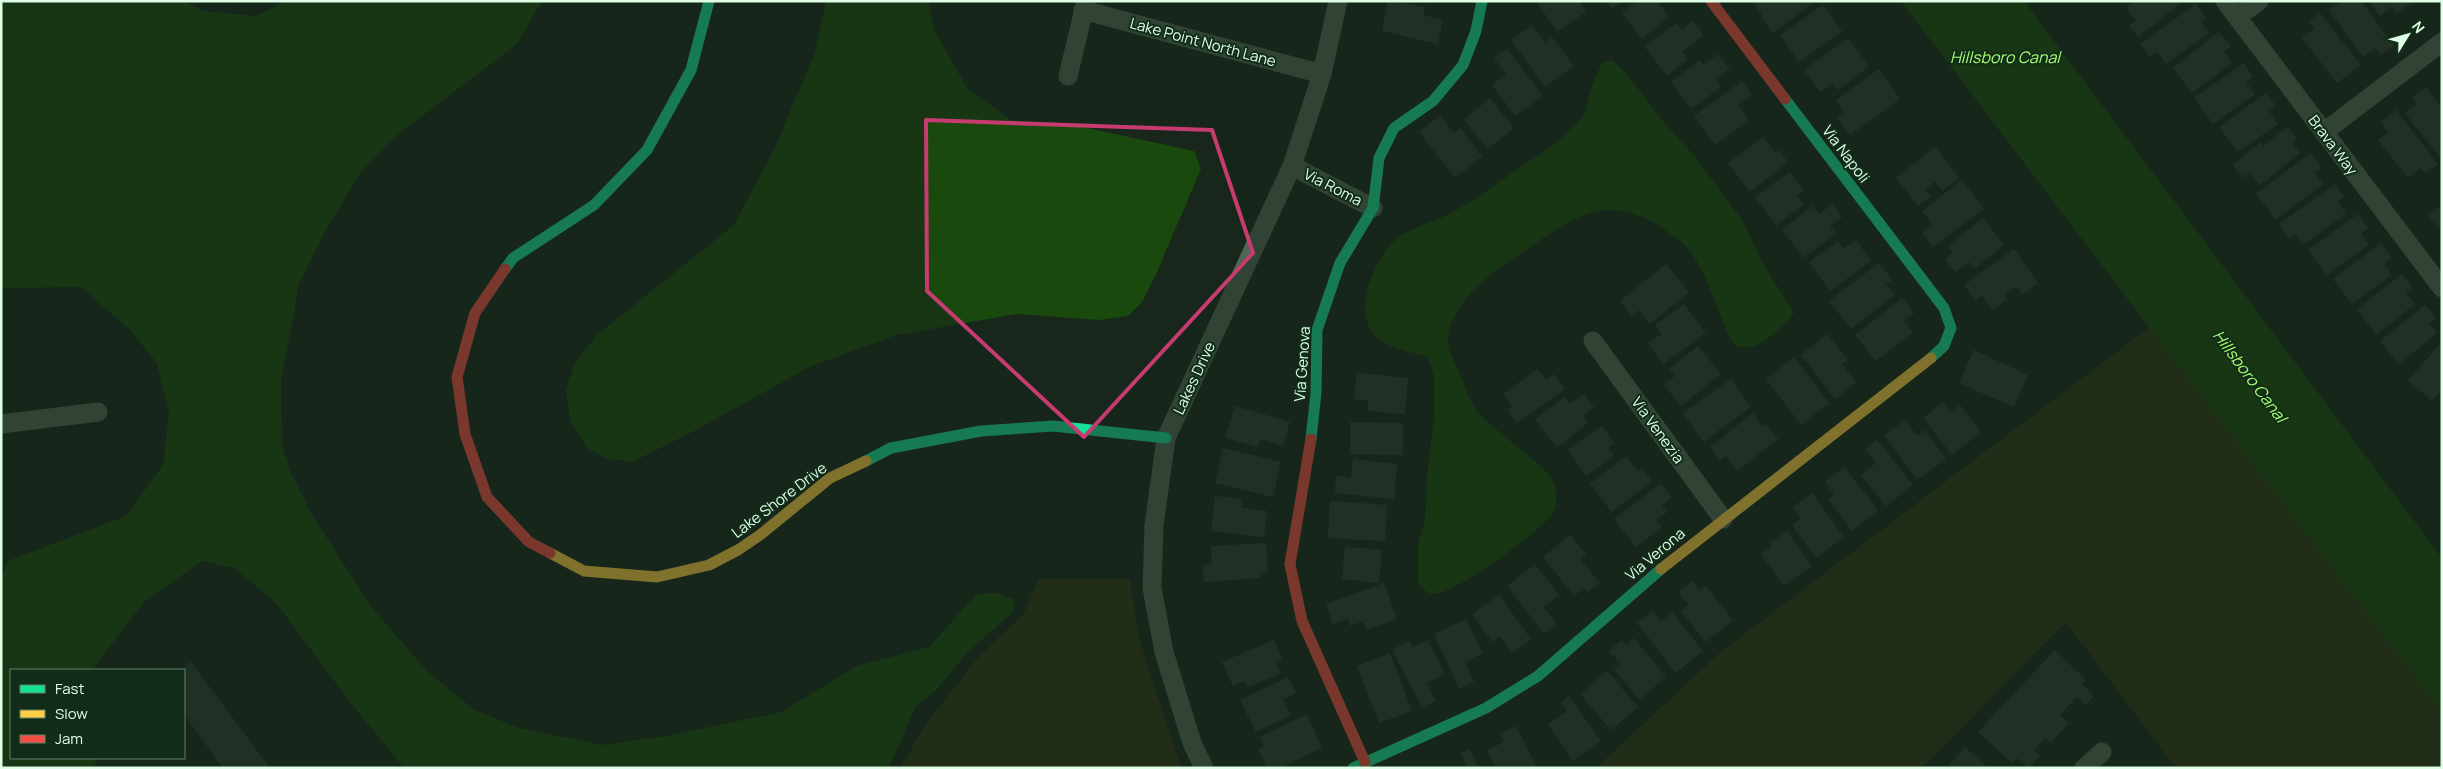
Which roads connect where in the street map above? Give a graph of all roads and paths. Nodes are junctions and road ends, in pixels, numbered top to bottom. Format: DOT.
graph roads {
  1 [pos="709,1"];
  2 [pos="1338,1"];
  3 [pos="1482,1"];
  4 [pos="1712,1"];
  5 [pos="2225,1"];
  6 [pos="2259,1"];
  7 [pos="1085,6"];
  8 [pos="2237,18"];
  9 [pos="2442,42"];
  10 [pos="1322,74"];
  11 [pos="1068,76"];
  12 [pos="2324,132"];
  13 [pos="1292,166"];
  14 [pos="1373,208"];
  15 [pos="2442,288"];
  16 [pos="1951,328"];
  17 [pos="1593,341"];
  18 [pos="98,412"];
  19 [pos="1,424"];
  20 [pos="1166,438"];
  21 [pos="1723,519"];
  22 [pos="2102,752"];
  23 [pos="1364,762"];
  24 [pos="1204,768"];
  25 [pos="1353,768"];
  26 [pos="2084,768"];
  1 -- 20 [label="street, Lake Shore Drive"];
  2 -- 10 [label="street, Lakes Drive"];
  3 -- 14 [label="street, Via Genova"];
  4 -- 16 [label="street, Via Napoli"];
  5 -- 8 [label="street, Brava Way"];
  6 -- 8 [label="street"];
  7 -- 10 [label="street, Lake Point North Lane"];
  7 -- 11 [label="street"];
  8 -- 12 [label="street, Brava Way"];
  9 -- 12 [label="street"];
  10 -- 13 [label="street, Lakes Drive"];
  12 -- 15 [label="street, Brava Way"];
  13 -- 14 [label="street, Via Roma"];
  13 -- 20 [label="street, Lakes Drive"];
  14 -- 23 [label="street, Via Genova"];
  16 -- 21 [label="street, Via Verona"];
  17 -- 21 [label="street, Via Venezia"];
  18 -- 19 [label="street"];
  20 -- 24 [label="street, Lakes Drive"];
  21 -- 23 [label="street, Via Verona"];
  22 -- 26 [label="street"];
  23 -- 25 [label="street, Via Verona"];
}
